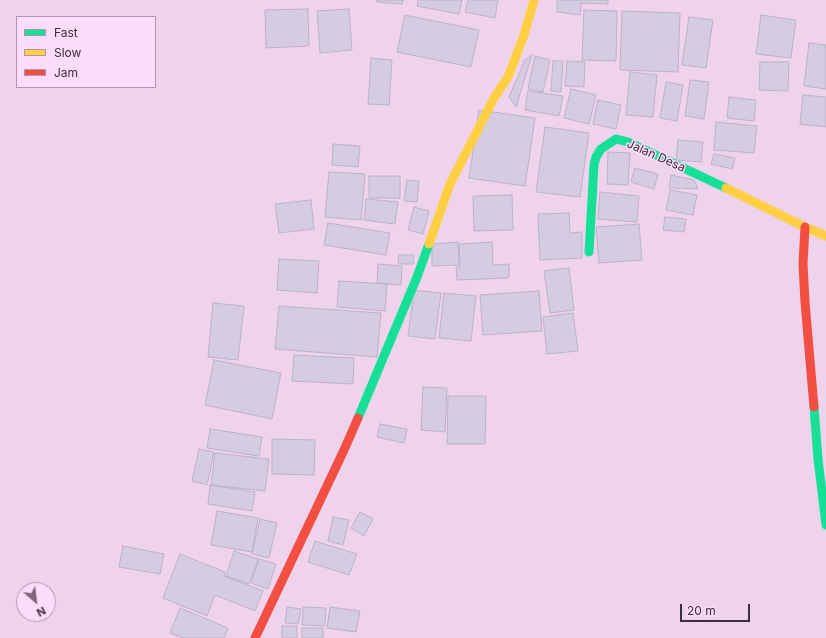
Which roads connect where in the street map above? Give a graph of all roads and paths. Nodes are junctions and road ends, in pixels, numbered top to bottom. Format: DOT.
graph roads {
  1 [pos="534,0"];
  2 [pos="806,227"];
  3 [pos="826,236"];
  4 [pos="589,252"];
  5 [pos="826,525"];
  6 [pos="256,638"];
  1 -- 6 [label="street"];
  2 -- 3 [label="street, Jalan Desa"];
  2 -- 4 [label="street, Jalan Desa"];
  2 -- 5 [label="street"];
}
